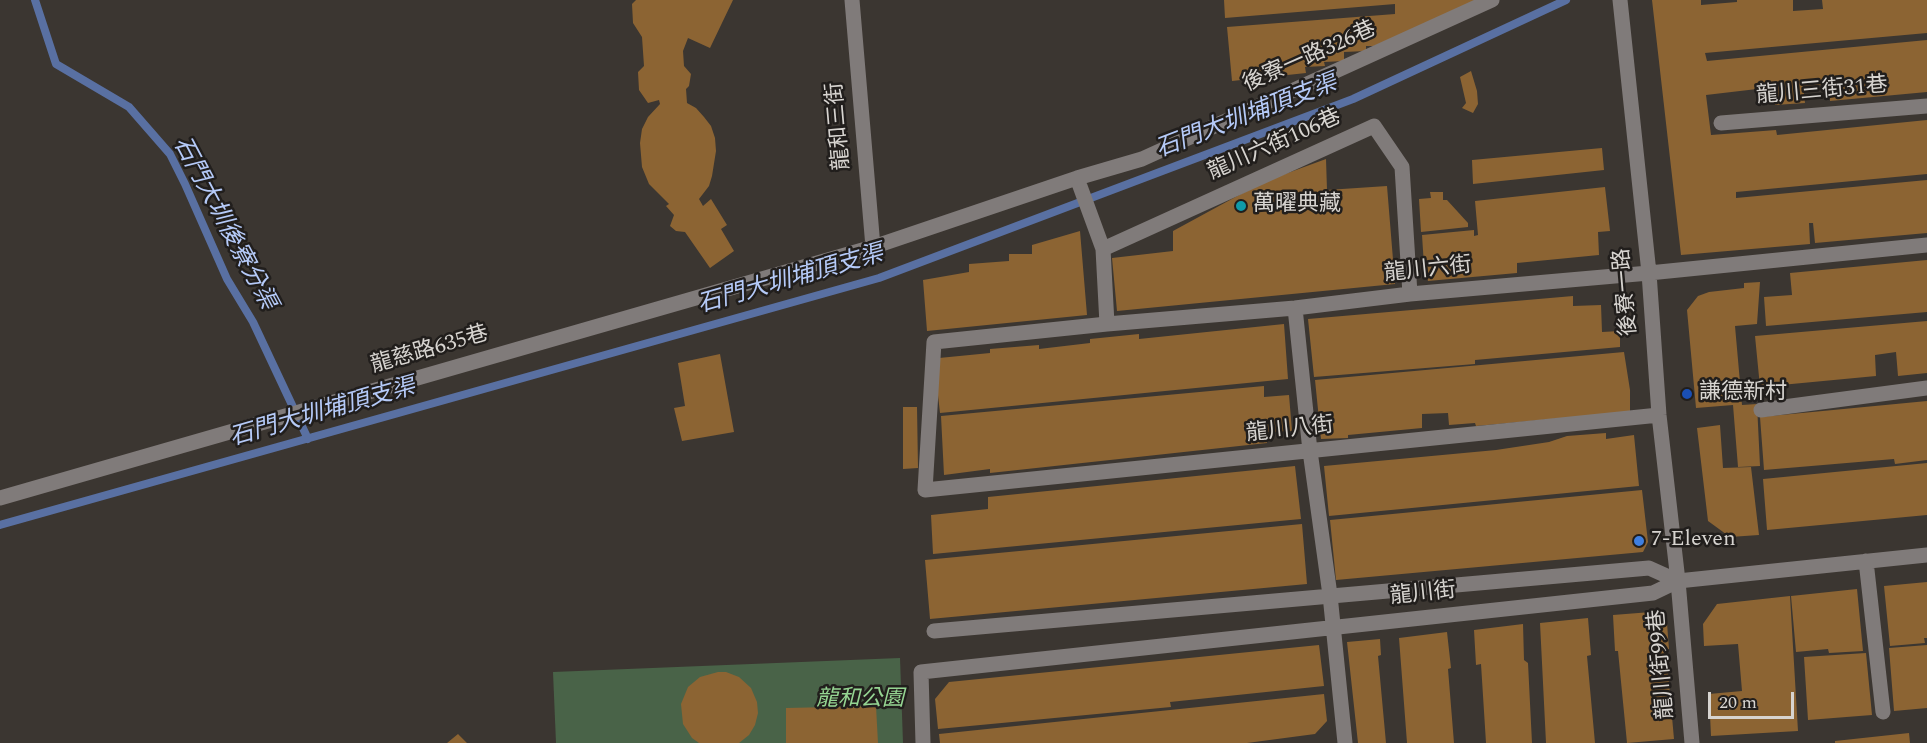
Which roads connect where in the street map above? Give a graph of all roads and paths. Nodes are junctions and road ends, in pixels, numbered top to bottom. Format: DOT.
graph roads {
  1 [pos="852,0"];
  2 [pos="1492,0"];
  3 [pos="1620,0"];
  4 [pos="1927,106"];
  5 [pos="1721,123"];
  6 [pos="1079,182"];
  7 [pos="1927,245"];
  8 [pos="873,248"];
  9 [pos="1102,249"];
  10 [pos="1649,273"];
  11 [pos="1410,294"];
  12 [pos="1295,308"];
  13 [pos="1107,324"];
  14 [pos="1927,388"];
  15 [pos="1761,410"];
  16 [pos="1659,415"];
  17 [pos="1310,451"];
  18 [pos="925,490"];
  19 [pos="0,498"];
  20 [pos="1927,555"];
  21 [pos="1866,561"];
  22 [pos="1678,581"];
  23 [pos="1330,595"];
  24 [pos="1332,627"];
  25 [pos="934,631"];
  26 [pos="1883,712"];
  27 [pos="923,743"];
  28 [pos="1345,743"];
  29 [pos="1692,743"];
  1 -- 8 [label="street, 龍和三街"];
  2 -- 6 [label="street, 後寮一路326巷"];
  3 -- 10 [label="street, 後寮一路"];
  4 -- 5 [label="street, 龍川三街31巷"];
  6 -- 8 [label="street, 後寮一路326巷"];
  6 -- 9 [label="street"];
  7 -- 10 [label="street, 龍川六街"];
  8 -- 19 [label="street, 龍慈路635巷"];
  9 -- 11 [label="street, 龍川六街106巷"];
  9 -- 13 [label="street"];
  10 -- 11 [label="street, 龍川六街"];
  10 -- 16 [label="street, 後寮一路"];
  11 -- 12 [label="street, 龍川六街"];
  12 -- 13 [label="street, 龍川六街"];
  12 -- 17 [label="street"];
  13 -- 18 [label="street, 龍川六街"];
  14 -- 15 [label="street"];
  16 -- 17 [label="street, 龍川八街"];
  16 -- 22 [label="street, 後寮一路"];
  17 -- 18 [label="street, 龍川八街"];
  17 -- 23 [label="street"];
  20 -- 21 [label="street, 龍川街"];
  21 -- 22 [label="street, 龍川街"];
  21 -- 26 [label="street"];
  22 -- 23 [label="street"];
  22 -- 24 [label="street, 龍川街"];
  22 -- 29 [label="street, 龍川街99巷"];
  23 -- 24 [label="street"];
  23 -- 25 [label="street"];
  24 -- 27 [label="street, 龍川街"];
  24 -- 28 [label="street"];
}
